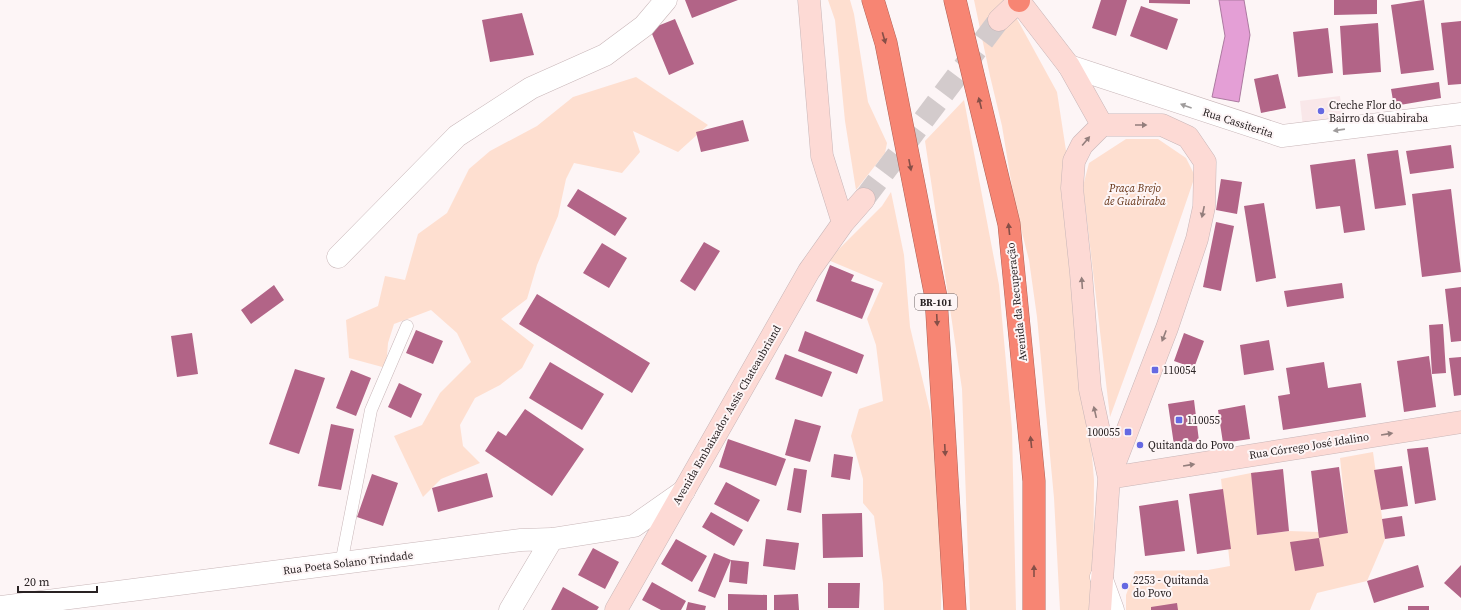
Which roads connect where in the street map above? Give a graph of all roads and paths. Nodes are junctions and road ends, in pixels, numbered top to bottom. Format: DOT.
graph roads {
  1 [pos="666,0"];
  2 [pos="809,0"];
  3 [pos="873,0"];
  4 [pos="954,0"];
  5 [pos="1019,0"];
  6 [pos="999,20"];
  7 [pos="1069,66"];
  8 [pos="1461,114"];
  9 [pos="1102,125"];
  10 [pos="864,200"];
  11 [pos="843,223"];
  12 [pos="338,257"];
  13 [pos="407,326"];
  14 [pos="1461,422"];
  15 [pos="1122,444"];
  16 [pos="1155,470"];
  17 [pos="1109,478"];
  18 [pos="684,491"];
  19 [pos="552,539"];
  20 [pos="341,564"];
  21 [pos="1101,577"];
  22 [pos="0,606"];
  23 [pos="510,610"];
  24 [pos="616,610"];
  25 [pos="955,610"];
  26 [pos="1034,610"];
  27 [pos="1100,610"];
  28 [pos="1113,610"];
  1 -- 12 [label="street"];
  2 -- 11 [label="main road"];
  3 -- 25 [label="highway, BR-101, one-way"];
  26 -- 4 [label="highway, Avenida da Recuperação, one-way"];
  5 -- 6 [label="main road"];
  5 -- 7 [label="main road"];
  8 -- 7 [label="street, Rua Cassiterita, one-way"];
  7 -- 9 [label="main road"];
  9 -- 15 [label="main road, one-way"];
  17 -- 9 [label="main road, one-way"];
  10 -- 11 [label="main road, Avenida Embaixador Assis Chateaubriand"];
  11 -- 18 [label="main road, Avenida Embaixador Assis Chateaubriand"];
  13 -- 20 [label="lane"];
  16 -- 14 [label="main road, Rua Córrego José Idalino, one-way"];
  15 -- 16 [label="main road"];
  15 -- 17 [label="main road"];
  16 -- 17 [label="main road, Rua Córrego José Idalino"];
  17 -- 21 [label="main road"];
  18 -- 19 [label="street, Rua Poeta Solano Trindade"];
  18 -- 24 [label="main road, Avenida Embaixador Assis Chateaubriand"];
  19 -- 20 [label="street, Rua Poeta Solano Trindade"];
  19 -- 23 [label="street"];
  20 -- 22 [label="street, Rua Poeta Solano Trindade"];
  21 -- 27 [label="main road"];
  21 -- 28 [label="street"];
}
